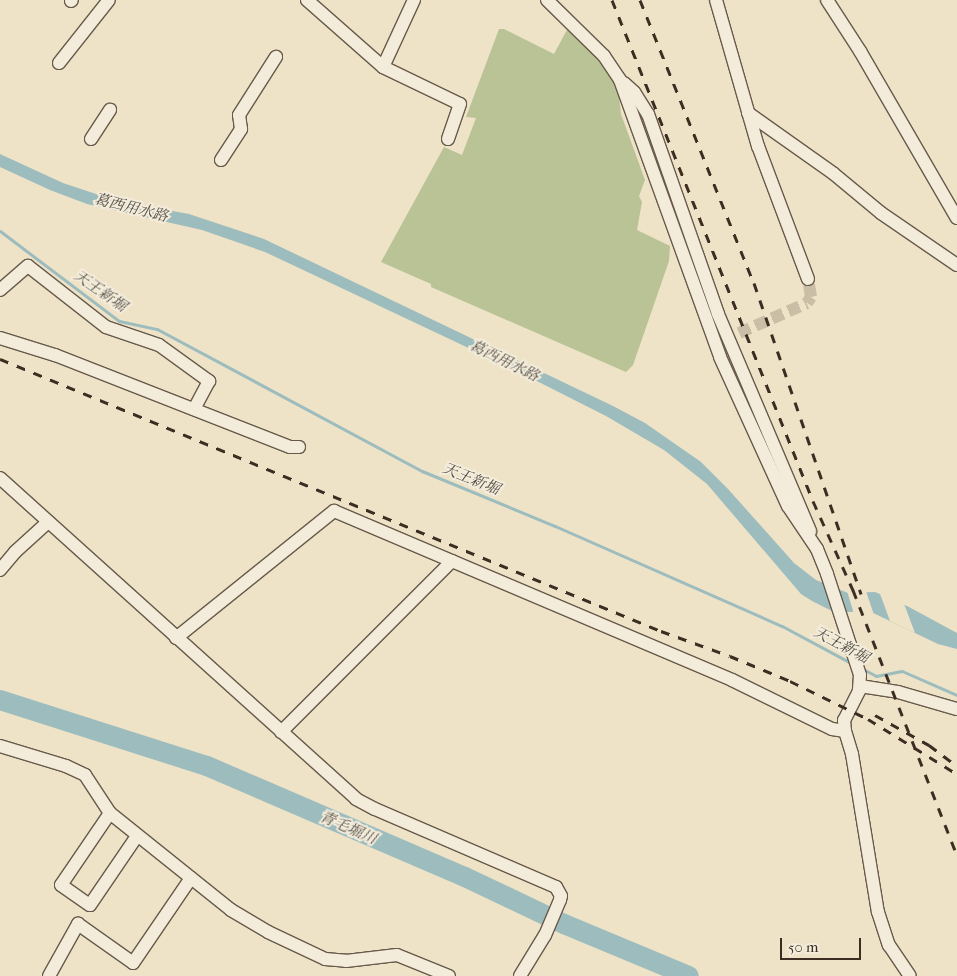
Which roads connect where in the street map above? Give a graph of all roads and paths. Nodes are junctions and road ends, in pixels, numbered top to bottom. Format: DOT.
graph roads {
  1 [pos="109,0"];
  2 [pos="308,0"];
  3 [pos="414,0"];
  4 [pos="547,0"];
  5 [pos="716,0"];
  6 [pos="827,0"];
  7 [pos="276,57"];
  8 [pos="59,63"];
  9 [pos="383,67"];
  10 [pos="620,80"];
  11 [pos="110,110"];
  12 [pos="748,113"];
  13 [pos="776,132"];
  14 [pos="91,139"];
  15 [pos="448,139"];
  16 [pos="758,146"];
  17 [pos="648,157"];
  18 [pos="221,160"];
  19 [pos="669,181"];
  20 [pos="957,218"];
  21 [pos="957,265"];
  22 [pos="808,279"];
  23 [pos="2,284"];
  24 [pos="0,338"];
  25 [pos="194,409"];
  26 [pos="299,447"];
  27 [pos="0,478"];
  28 [pos="48,522"];
  29 [pos="811,539"];
  30 [pos="452,561"];
  31 [pos="0,570"];
  32 [pos="176,638"];
  33 [pos="860,681"];
  34 [pos="957,709"];
  35 [pos="844,731"];
  36 [pos="281,732"];
  37 [pos="0,746"];
  38 [pos="110,813"];
  39 [pos="137,836"];
  40 [pos="191,878"];
  41 [pos="49,976"];
  42 [pos="449,976"];
  43 [pos="520,976"];
  44 [pos="910,976"];
  1 -- 8 [label="street"];
  2 -- 9 [label="street"];
  3 -- 9 [label="street"];
  4 -- 10 [label="street"];
  5 -- 12 [label="street"];
  6 -- 20 [label="street"];
  7 -- 18 [label="street"];
  9 -- 15 [label="street"];
  10 -- 17 [label="street"];
  10 -- 19 [label="street"];
  11 -- 14 [label="street"];
  12 -- 13 [label="street"];
  12 -- 16 [label="street"];
  13 -- 16 [label="street"];
  13 -- 21 [label="street"];
  16 -- 22 [label="street"];
  17 -- 19 [label="street"];
  17 -- 29 [label="street"];
  19 -- 29 [label="street"];
  23 -- 25 [label="street"];
  24 -- 25 [label="street"];
  25 -- 26 [label="street"];
  27 -- 28 [label="street"];
  28 -- 31 [label="street"];
  28 -- 32 [label="street"];
  29 -- 33 [label="street"];
  30 -- 32 [label="street"];
  30 -- 35 [label="street"];
  30 -- 36 [label="street"];
  32 -- 36 [label="street"];
  33 -- 34 [label="street"];
  33 -- 35 [label="street"];
  35 -- 44 [label="street"];
  36 -- 43 [label="street"];
  37 -- 38 [label="street"];
  38 -- 39 [label="street"];
  38 -- 39 [label="street"];
  39 -- 40 [label="street"];
  40 -- 41 [label="street"];
  40 -- 42 [label="street"];
}
